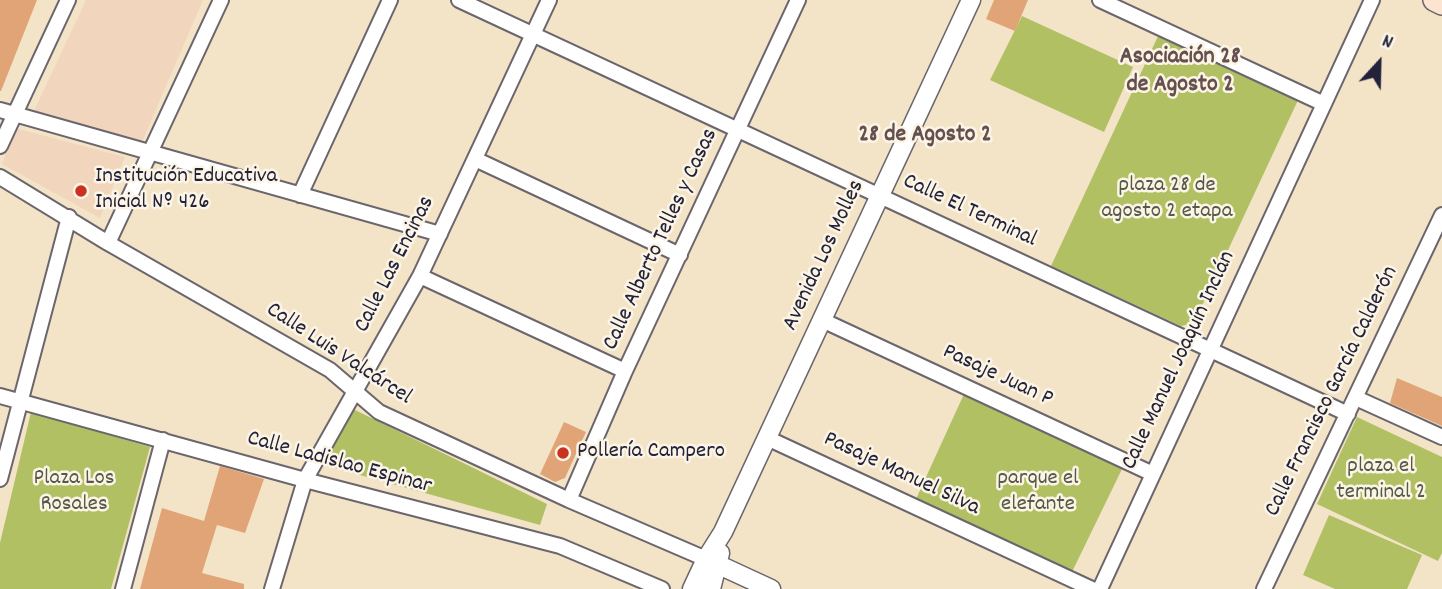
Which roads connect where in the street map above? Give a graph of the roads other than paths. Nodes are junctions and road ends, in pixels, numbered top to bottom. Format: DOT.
graph roads {
  1 [pos="68,0"];
  2 [pos="221,0"];
  3 [pos="390,0"];
  4 [pos="460,0"];
  5 [pos="549,0"];
  6 [pos="971,0"];
  7 [pos="1100,0"];
  8 [pos="1372,0"];
  9 [pos="1434,0"];
  10 [pos="794,1"];
  11 [pos="1442,4"];
  12 [pos="533,34"];
  13 [pos="1324,104"];
  14 [pos="7,112"];
  15 [pos="738,130"];
  16 [pos="0,146"];
  17 [pos="150,152"];
  18 [pos="475,159"];
  19 [pos="0,177"];
  20 [pos="300,194"];
  21 [pos="880,195"];
  22 [pos="1442,215"];
  23 [pos="69,217"];
  24 [pos="440,234"];
  25 [pos="108,243"];
  26 [pos="680,254"];
  27 [pos="420,276"];
  28 [pos="822,320"];
  29 [pos="1211,349"];
  30 [pos="625,371"];
  31 [pos="353,393"];
  32 [pos="0,396"];
  33 [pos="1356,398"];
  34 [pos="20,402"];
  35 [pos="1348,414"];
  36 [pos="1442,437"];
  37 [pos="767,438"];
  38 [pos="163,440"];
  39 [pos="1153,474"];
  40 [pos="0,479"];
  41 [pos="305,480"];
  42 [pos="569,500"];
  43 [pos="712,562"];
  44 [pos="123,589"];
  45 [pos="272,589"];
  46 [pos="662,589"];
  47 [pos="692,589"];
  48 [pos="711,589"];
  49 [pos="771,589"];
  50 [pos="1092,589"];
  51 [pos="1100,589"];
  52 [pos="1264,589"];
  1 -- 14 [label="street"];
  2 -- 17 [label="street"];
  3 -- 20 [label="street"];
  4 -- 12 [label="street, Calle El Terminal"];
  5 -- 12 [label="street, Calle Las Encinas"];
  6 -- 21 [label="street, Avenida Los Molles"];
  7 -- 13 [label="street"];
  8 -- 13 [label="street, Calle Manuel Joaquín Inclán"];
  9 -- 11 [label="main road"];
  10 -- 15 [label="street, Calle Alberto Telles y Casas"];
  12 -- 15 [label="street, Calle El Terminal"];
  12 -- 18 [label="street, Calle Las Encinas"];
  13 -- 29 [label="street, Calle Manuel Joaquín Inclán"];
  14 -- 16 [label="street"];
  14 -- 17 [label="street"];
  15 -- 21 [label="street, Calle El Terminal"];
  15 -- 26 [label="street, Calle Alberto Telles y Casas"];
  17 -- 20 [label="street"];
  17 -- 25 [label="street"];
  18 -- 24 [label="street, Calle Las Encinas"];
  18 -- 26 [label="street"];
  19 -- 23 [label="street, Calle Luis Valcárcel"];
  20 -- 24 [label="street"];
  21 -- 28 [label="street, Avenida Los Molles"];
  21 -- 29 [label="street, Calle El Terminal"];
  22 -- 33 [label="street, Calle Francisco García Calderón"];
  23 -- 25 [label="street, Calle Luis Valcárcel"];
  23 -- 34 [label="street"];
  24 -- 27 [label="street, Calle Las Encinas"];
  25 -- 31 [label="street, Calle Luis Valcárcel"];
  26 -- 30 [label="street, Calle Alberto Telles y Casas"];
  27 -- 30 [label="street"];
  27 -- 31 [label="street, Calle Las Encinas"];
  28 -- 37 [label="street, Avenida Los Molles"];
  28 -- 39 [label="street, Pasaje Juan P"];
  29 -- 35 [label="street, Calle El Terminal"];
  29 -- 39 [label="street, Calle Manuel Joaquín Inclán"];
  30 -- 42 [label="street, Calle Alberto Telles y Casas"];
  31 -- 41 [label="street, Calle Las Encinas"];
  31 -- 42 [label="street, Calle Luis Valcárcel"];
  32 -- 34 [label="street, Calle Ladislao Espinar"];
  33 -- 35 [label="street, Calle Francisco García Calderón"];
  33 -- 36 [label="street"];
  34 -- 38 [label="street, Calle Ladislao Espinar"];
  34 -- 40 [label="street"];
  35 -- 52 [label="street, Calle Francisco García Calderón"];
  37 -- 43 [label="street, Avenida Los Molles"];
  37 -- 50 [label="street, Pasaje Manuel Silva"];
  38 -- 41 [label="street, Calle Ladislao Espinar"];
  38 -- 44 [label="street"];
  39 -- 51 [label="street, Calle Manuel Joaquín Inclán"];
  41 -- 45 [label="street, Calle Las Encinas"];
  41 -- 46 [label="street, Calle Ladislao Espinar"];
  42 -- 43 [label="street, Calle Luis Valcárcel"];
  43 -- 47 [label="street, Avenida Los Molles"];
  43 -- 48 [label="street, Avenida Los Molles"];
  43 -- 49 [label="street"];
}
